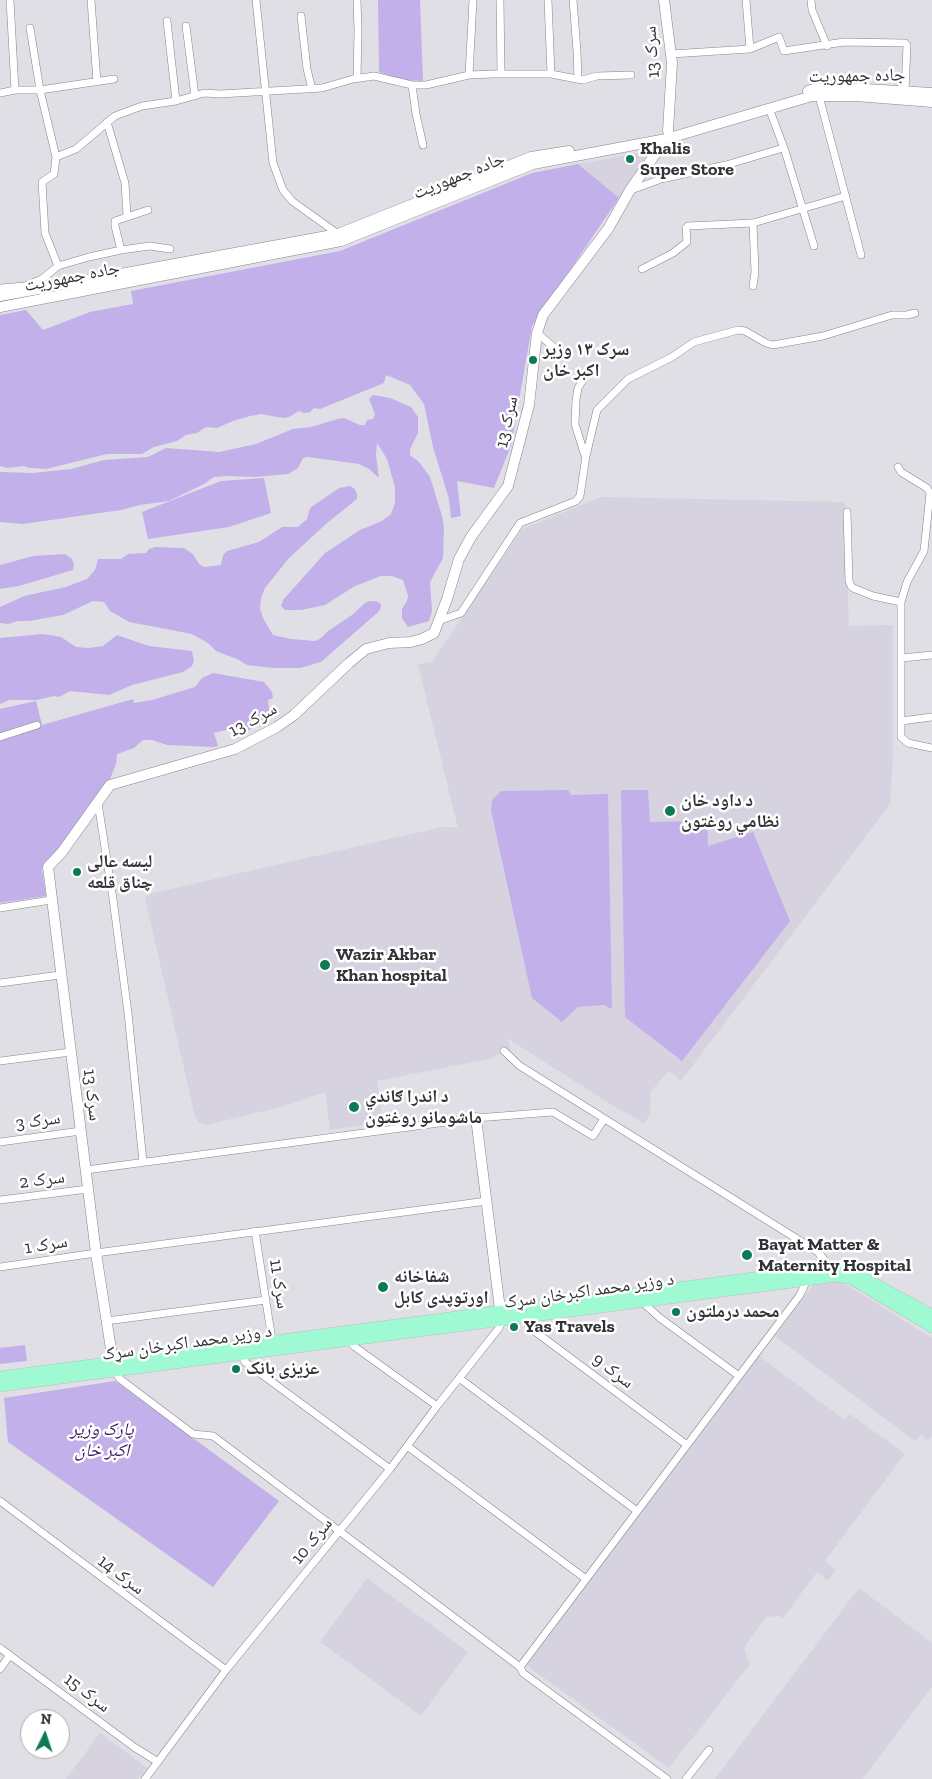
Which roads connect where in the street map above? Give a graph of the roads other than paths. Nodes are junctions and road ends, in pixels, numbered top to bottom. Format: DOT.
graph roads {
  1 [pos="10,0"];
  2 [pos="91,0"];
  3 [pos="256,0"];
  4 [pos="357,0"];
  5 [pos="474,0"];
  6 [pos="500,0"];
  7 [pos="548,0"];
  8 [pos="573,0"];
  9 [pos="664,0"];
  10 [pos="746,0"];
  11 [pos="811,0"];
  12 [pos="301,16"];
  13 [pos="167,20"];
  14 [pos="186,26"];
  15 [pos="30,28"];
  16 [pos="827,46"];
  17 [pos="750,49"];
  18 [pos="671,54"];
  19 [pos="501,74"];
  20 [pos="551,74"];
  21 [pos="469,75"];
  22 [pos="631,75"];
  23 [pos="357,78"];
  24 [pos="578,78"];
  25 [pos="114,79"];
  26 [pos="97,82"];
  27 [pos="412,85"];
  28 [pos="312,89"];
  29 [pos="15,90"];
  30 [pos="40,90"];
  31 [pos="266,91"];
  32 [pos="905,91"];
  33 [pos="0,92"];
  34 [pos="932,93"];
  35 [pos="196,96"];
  36 [pos="820,96"];
  37 [pos="176,101"];
  38 [pos="932,102"];
  39 [pos="767,107"];
  40 [pos="108,122"];
  41 [pos="667,135"];
  42 [pos="423,145"];
  43 [pos="783,148"];
  44 [pos="56,157"];
  45 [pos="630,190"];
  46 [pos="846,196"];
  47 [pos="802,209"];
  48 [pos="148,210"];
  49 [pos="127,216"];
  50 [pos="753,223"];
  51 [pos="338,234"];
  52 [pos="814,246"];
  53 [pos="170,249"];
  54 [pos="121,250"];
  55 [pos="861,255"];
  56 [pos="58,266"];
  57 [pos="642,269"];
  58 [pos="753,286"];
  59 [pos="0,288"];
  60 [pos="0,296"];
  61 [pos="0,307"];
  62 [pos="915,313"];
  63 [pos="537,333"];
  64 [pos="563,355"];
  65 [pos="583,380"];
  66 [pos="586,456"];
  67 [pos="898,467"];
  68 [pos="847,512"];
  69 [pos="901,602"];
  70 [pos="438,621"];
  71 [pos="932,655"];
  72 [pos="902,658"];
  73 [pos="932,717"];
  74 [pos="901,721"];
  75 [pos="37,725"];
  76 [pos="0,737"];
  77 [pos="932,748"];
  78 [pos="98,803"];
  79 [pos="51,900"];
  80 [pos="0,908"];
  81 [pos="60,975"];
  82 [pos="0,983"];
  83 [pos="504,1051"];
  84 [pos="71,1052"];
  85 [pos="0,1061"];
  86 [pos="476,1118"];
  87 [pos="604,1119"];
  88 [pos="80,1131"];
  89 [pos="0,1142"];
  90 [pos="143,1162"];
  91 [pos="86,1170"];
  92 [pos="88,1189"];
  93 [pos="0,1200"];
  94 [pos="487,1201"];
  95 [pos="255,1231"];
  96 [pos="96,1253"];
  97 [pos="0,1267"];
  98 [pos="827,1273"];
  99 [pos="807,1280"];
  100 [pos="640,1296"];
  101 [pos="266,1300"];
  102 [pos="524,1312"];
  103 [pos="932,1314"];
  104 [pos="501,1316"];
  105 [pos="106,1321"];
  106 [pos="932,1327"];
  107 [pos="346,1336"];
  108 [pos="272,1340"];
  109 [pos="240,1350"];
  110 [pos="114,1366"];
  111 [pos="739,1376"];
  112 [pos="0,1377"];
  113 [pos="459,1378"];
  114 [pos="0,1386"];
  115 [pos="436,1406"];
  116 [pos="687,1445"];
  117 [pos="407,1446"];
  118 [pos="390,1468"];
  119 [pos="0,1501"];
  120 [pos="637,1512"];
  121 [pos="340,1531"];
  122 [pos="586,1579"];
  123 [pos="0,1648"];
  124 [pos="10,1655"];
  125 [pos="520,1668"];
  126 [pos="0,1669"];
  127 [pos="226,1670"];
  128 [pos="709,1750"];
  129 [pos="158,1762"];
  130 [pos="145,1779"];
  131 [pos="667,1779"];
  132 [pos="686,1779"];
  1 -- 29 [label="street"];
  2 -- 26 [label="street"];
  3 -- 31 [label="street"];
  4 -- 23 [label="street"];
  5 -- 21 [label="street"];
  6 -- 19 [label="street"];
  7 -- 20 [label="street"];
  8 -- 24 [label="street"];
  9 -- 18 [label="street, سرک 13"];
  10 -- 17 [label="street"];
  11 -- 16 [label="street"];
  12 -- 28 [label="street"];
  13 -- 37 [label="street"];
  14 -- 35 [label="street"];
  15 -- 30 [label="street"];
  16 -- 17 [label="street"];
  16 -- 32 [label="street"];
  17 -- 18 [label="street"];
  18 -- 41 [label="street, سرک 13"];
  19 -- 20 [label="street"];
  19 -- 21 [label="street"];
  20 -- 24 [label="street"];
  21 -- 27 [label="street"];
  22 -- 24 [label="street"];
  23 -- 27 [label="street"];
  23 -- 28 [label="street"];
  25 -- 26 [label="street"];
  26 -- 30 [label="street"];
  27 -- 42 [label="street"];
  28 -- 31 [label="street"];
  29 -- 30 [label="street"];
  29 -- 33 [label="street"];
  30 -- 44 [label="street"];
  31 -- 35 [label="street"];
  31 -- 51 [label="street"];
  32 -- 34 [label="street, جاده جمهوریت"];
  32 -- 39 [label="street, جاده جمهوریت"];
  35 -- 37 [label="street"];
  36 -- 38 [label="street, جاده جمهوریت"];
  36 -- 39 [label="street, جاده جمهوریت"];
  36 -- 46 [label="street"];
  37 -- 40 [label="street"];
  39 -- 41 [label="street, جاده جمهوریت"];
  39 -- 43 [label="street"];
  40 -- 44 [label="street"];
  40 -- 49 [label="street"];
  41 -- 45 [label="street, سرک 13"];
  41 -- 51 [label="street, جاده جمهوریت"];
  41 -- 61 [label="street, جاده جمهوریت"];
  43 -- 45 [label="street"];
  43 -- 47 [label="street"];
  44 -- 56 [label="street"];
  45 -- 63 [label="street, سرک 13"];
  46 -- 47 [label="street"];
  46 -- 55 [label="street"];
  47 -- 50 [label="street"];
  47 -- 52 [label="street"];
  48 -- 49 [label="street"];
  49 -- 54 [label="street"];
  50 -- 57 [label="street"];
  50 -- 58 [label="street"];
  51 -- 60 [label="street, جاده جمهوریت"];
  53 -- 54 [label="street"];
  54 -- 56 [label="street"];
  56 -- 59 [label="street"];
  62 -- 66 [label="street"];
  63 -- 64 [label="street"];
  63 -- 70 [label="street, سرک 13"];
  65 -- 66 [label="street"];
  66 -- 70 [label="street"];
  67 -- 69 [label="street"];
  68 -- 69 [label="street"];
  69 -- 72 [label="street"];
  70 -- 78 [label="street, سرک 13"];
  71 -- 72 [label="street"];
  72 -- 74 [label="street"];
  73 -- 74 [label="street"];
  74 -- 77 [label="street"];
  75 -- 76 [label="street"];
  78 -- 79 [label="street, سرک 13"];
  78 -- 90 [label="street"];
  79 -- 80 [label="street"];
  79 -- 81 [label="street, سرک 13"];
  81 -- 82 [label="street"];
  81 -- 84 [label="street, سرک 13"];
  83 -- 87 [label="street"];
  84 -- 85 [label="street"];
  84 -- 88 [label="street, سرک 13"];
  86 -- 87 [label="street"];
  86 -- 90 [label="street"];
  86 -- 94 [label="street"];
  87 -- 98 [label="street"];
  88 -- 89 [label="street, سرک 3"];
  88 -- 91 [label="street, سرک 13"];
  90 -- 91 [label="street"];
  91 -- 92 [label="street, سرک 13"];
  92 -- 93 [label="street, سرک 2"];
  92 -- 96 [label="street, سرک 13"];
  94 -- 95 [label="street, سرک 1"];
  94 -- 104 [label="street"];
  95 -- 96 [label="street, سرک 1"];
  95 -- 101 [label="street, سرک 11"];
  96 -- 97 [label="street, سرک 1"];
  96 -- 105 [label="street, سرک 13"];
  98 -- 99 [label="main road, د وزیر محمد اکبرخان سړک"];
  98 -- 100 [label="main road, د وزیر محمد اکبرخان سړک"];
  98 -- 103 [label="main road, د وزیر محمد اکبرخان سړک"];
  98 -- 106 [label="main road, د وزیر محمد اکبرخان سړک"];
  99 -- 100 [label="main road, د وزیر محمد اکبرخان سړک"];
  99 -- 111 [label="street"];
  100 -- 102 [label="main road, د وزیر محمد اکبرخان سړک"];
  100 -- 111 [label="street"];
  101 -- 105 [label="street"];
  101 -- 108 [label="street, سرک 11"];
  102 -- 104 [label="main road, د وزیر محمد اکبرخان سړک"];
  102 -- 116 [label="street, سرک 9"];
  104 -- 107 [label="main road, د وزیر محمد اکبرخان سړک"];
  104 -- 113 [label="street, سرک 10"];
  105 -- 110 [label="street, سرک 13"];
  107 -- 108 [label="main road"];
  107 -- 109 [label="main road, د وزیر محمد اکبرخان سړک"];
  107 -- 115 [label="street"];
  108 -- 109 [label="main road"];
  109 -- 110 [label="main road, د وزیر محمد اکبرخان سړک"];
  109 -- 118 [label="street"];
  110 -- 112 [label="main road"];
  110 -- 114 [label="main road, د وزیر محمد اکبرخان سړک"];
  110 -- 121 [label="street"];
  111 -- 116 [label="street"];
  113 -- 115 [label="street, سرک 10"];
  113 -- 120 [label="street"];
  115 -- 117 [label="street, سرک 10"];
  116 -- 120 [label="street"];
  117 -- 118 [label="street, سرک 10"];
  117 -- 122 [label="street"];
  118 -- 121 [label="street, سرک 10"];
  119 -- 127 [label="street, سرک 14"];
  120 -- 122 [label="street"];
  121 -- 125 [label="street"];
  121 -- 127 [label="street, سرک 10"];
  122 -- 125 [label="street"];
  123 -- 124 [label="street, سرک 15"];
  124 -- 126 [label="street"];
  124 -- 129 [label="street, سرک 15"];
  125 -- 131 [label="street"];
  127 -- 129 [label="street, سرک 10"];
  128 -- 132 [label="street"];
  129 -- 130 [label="street, سرک 10"];
}
